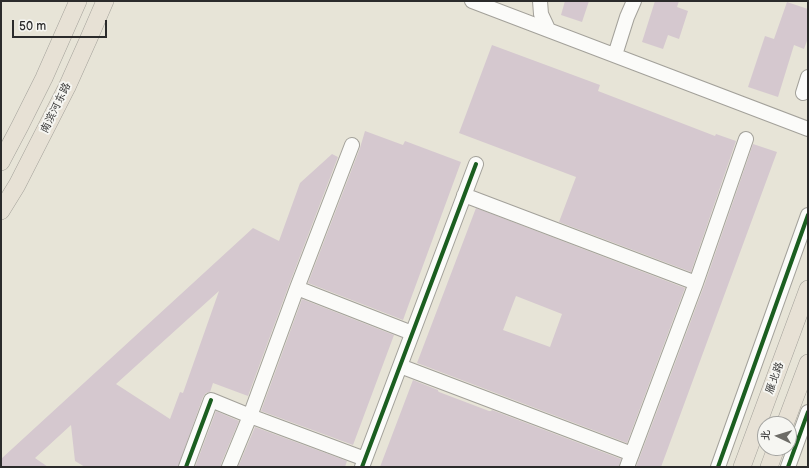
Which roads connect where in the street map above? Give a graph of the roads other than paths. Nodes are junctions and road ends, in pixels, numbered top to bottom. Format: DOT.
graph roads {
  1 [pos="78,1"];
  2 [pos="104,1"];
  3 [pos="472,1"];
  4 [pos="540,1"];
  5 [pos="634,1"];
  6 [pos="548,29"];
  7 [pos="615,55"];
  8 [pos="808,77"];
  9 [pos="803,93"];
  10 [pos="808,129"];
  11 [pos="746,139"];
  12 [pos="352,145"];
  13 [pos="1,162"];
  14 [pos="476,164"];
  15 [pos="464,195"];
  16 [pos="1,212"];
  17 [pos="808,215"];
  18 [pos="696,283"];
  19 [pos="297,288"];
  20 [pos="808,289"];
  21 [pos="412,333"];
  22 [pos="808,363"];
  23 [pos="400,366"];
  24 [pos="808,412"];
  25 [pos="250,416"];
  26 [pos="788,416"];
  27 [pos="632,454"];
  28 [pos="773,456"];
  29 [pos="364,463"];
  30 [pos="186,467"];
  31 [pos="229,467"];
  32 [pos="627,467"];
  33 [pos="718,467"];
  34 [pos="742,467"];
  35 [pos="770,467"];
  36 [pos="788,467"];
  1 -- 13 [label="main road"];
  2 -- 16 [label="main road, 南滨河东路"];
  3 -- 6 [label="street"];
  4 -- 6 [label="street"];
  5 -- 7 [label="street"];
  6 -- 7 [label="street"];
  7 -- 10 [label="street"];
  8 -- 9 [label="street"];
  11 -- 18 [label="street"];
  12 -- 19 [label="street"];
  14 -- 15 [label="street"];
  15 -- 18 [label="street"];
  15 -- 21 [label="street"];
  17 -- 33 [label="street"];
  18 -- 27 [label="street"];
  19 -- 21 [label="street"];
  19 -- 25 [label="street"];
  20 -- 34 [label="main road, 雁北路"];
  21 -- 23 [label="street"];
  22 -- 26 [label="main road"];
  23 -- 27 [label="street"];
  23 -- 29 [label="street"];
  24 -- 36 [label="street"];
  25 -- 29 [label="street"];
  25 -- 30 [label="street"];
  25 -- 31 [label="street"];
  27 -- 32 [label="street"];
  28 -- 35 [label="main road"];
}
